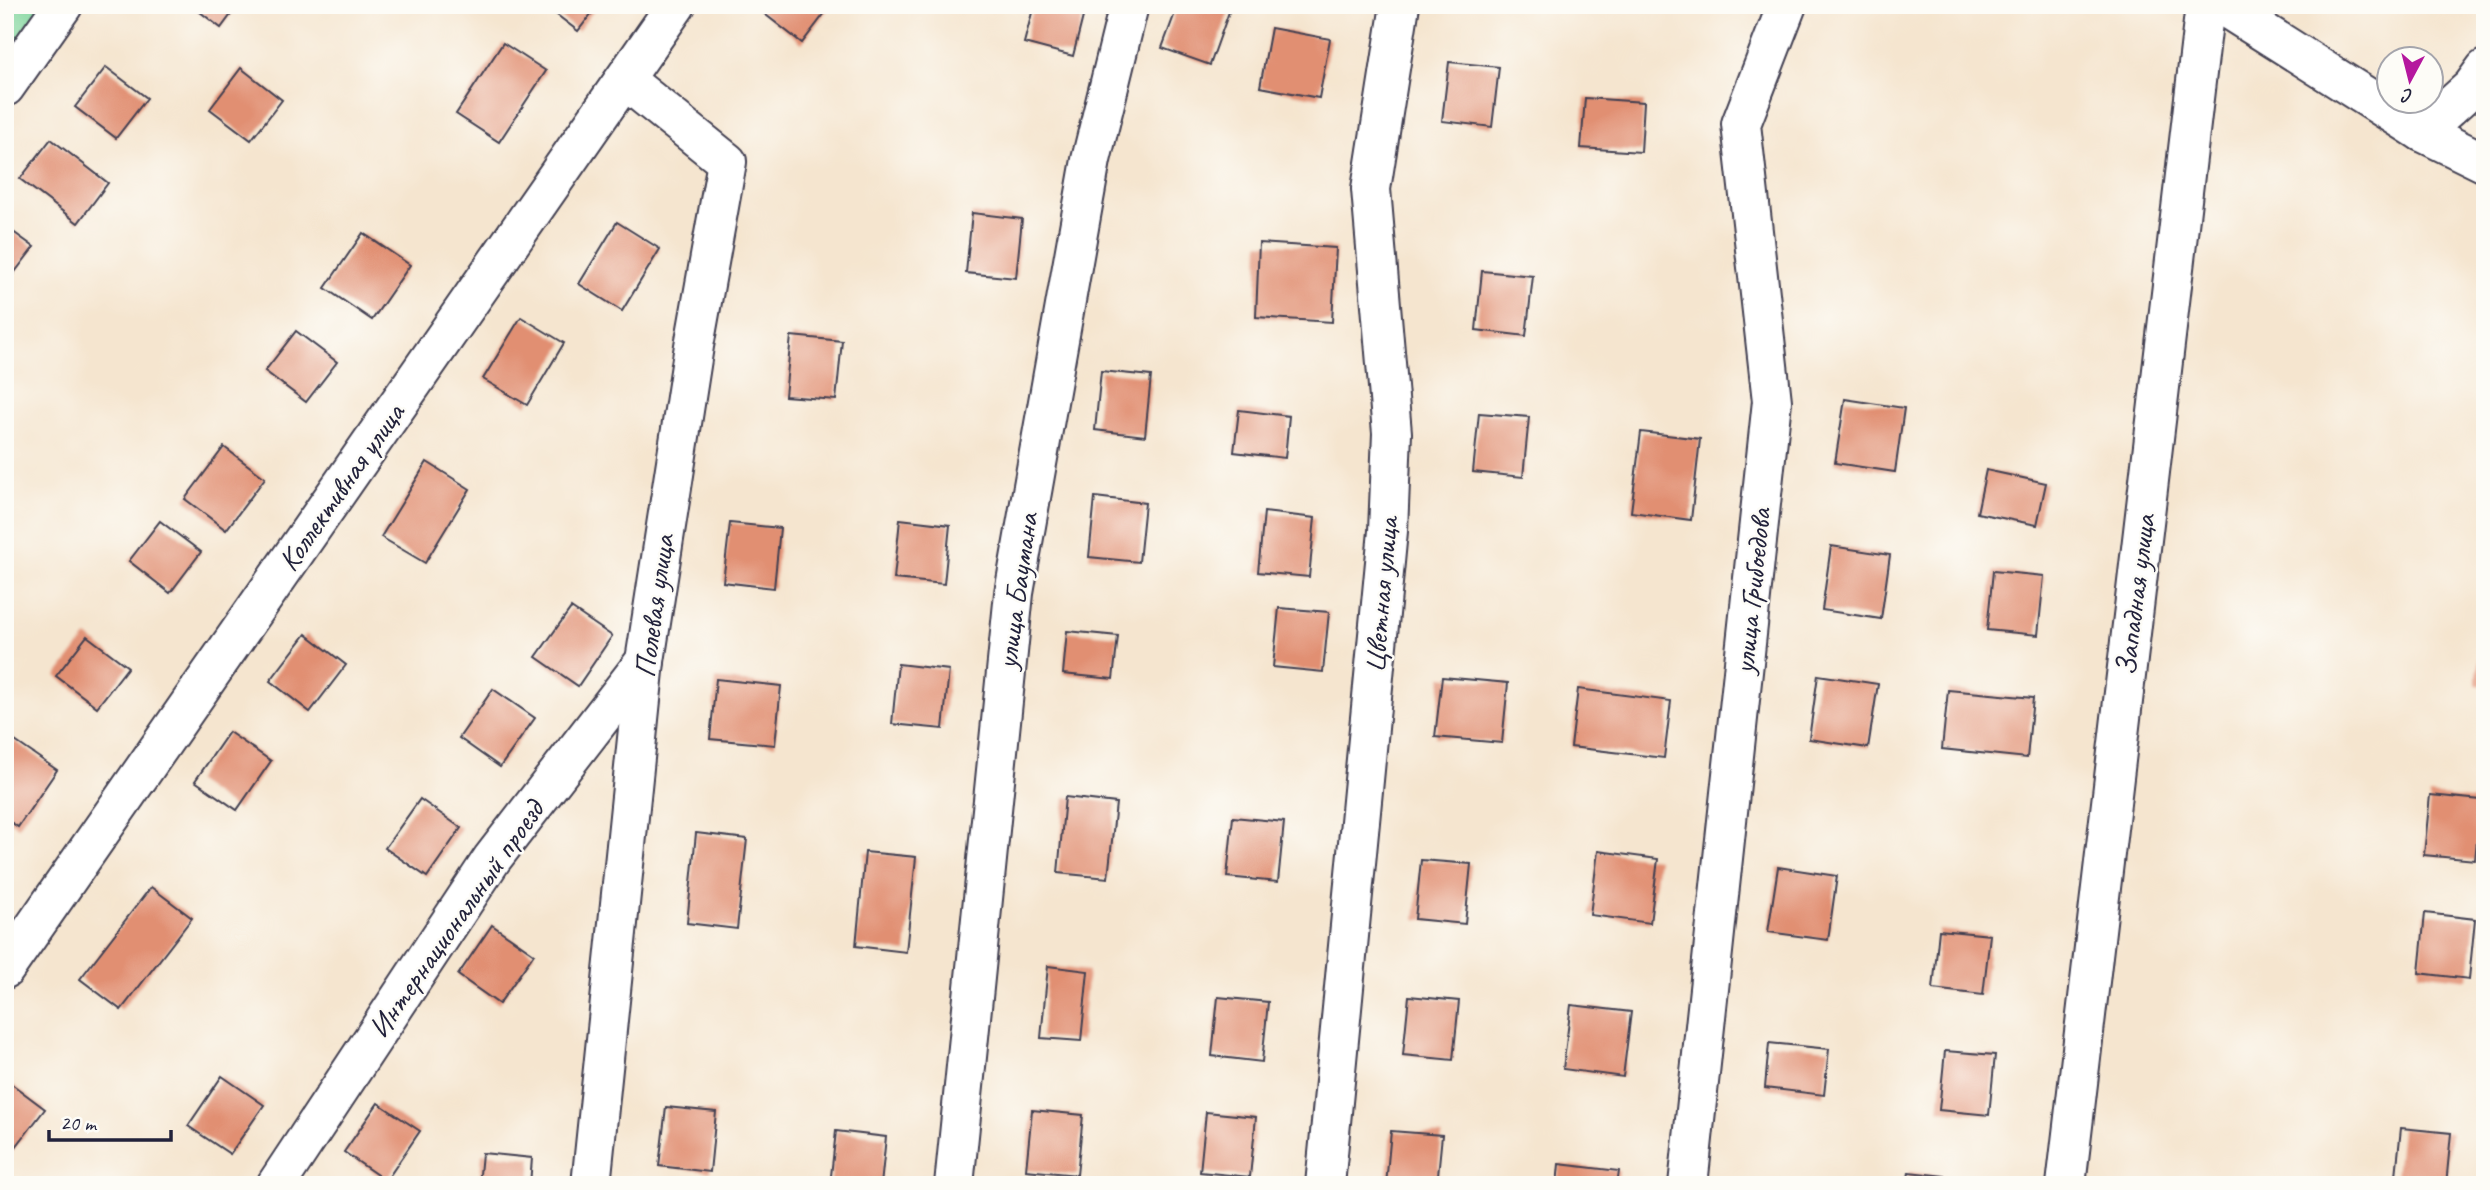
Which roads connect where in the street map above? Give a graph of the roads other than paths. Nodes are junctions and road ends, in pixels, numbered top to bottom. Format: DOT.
graph roads {
  1 [pos="63,5"];
  2 [pos="677,5"];
  3 [pos="1129,5"];
  4 [pos="1400,5"];
  5 [pos="1787,5"];
  6 [pos="2205,5"];
  7 [pos="2221,5"];
  8 [pos="2485,69"];
  9 [pos="625,80"];
  10 [pos="5,87"];
  11 [pos="2422,132"];
  12 [pos="2485,163"];
  13 [pos="645,661"];
  14 [pos="5,969"];
  15 [pos="276,1185"];
  16 [pos="591,1185"];
  17 [pos="954,1185"];
  18 [pos="1325,1185"];
  19 [pos="1688,1185"];
  20 [pos="2066,1185"];
  1 -- 10 [label="main road"];
  2 -- 9 [label="main road, Коллективная улица"];
  3 -- 17 [label="main road, улица Баумана"];
  4 -- 18 [label="main road, Цветная улица"];
  5 -- 19 [label="main road, улица Грибоедова"];
  6 -- 20 [label="main road, Западная улица"];
  7 -- 11 [label="main road"];
  8 -- 11 [label="main road"];
  9 -- 13 [label="main road, Полевая улица"];
  9 -- 14 [label="main road, Коллективная улица"];
  11 -- 12 [label="main road"];
  13 -- 15 [label="main road, Интернациональный проезд"];
  13 -- 16 [label="main road, Полевая улица"];
}
